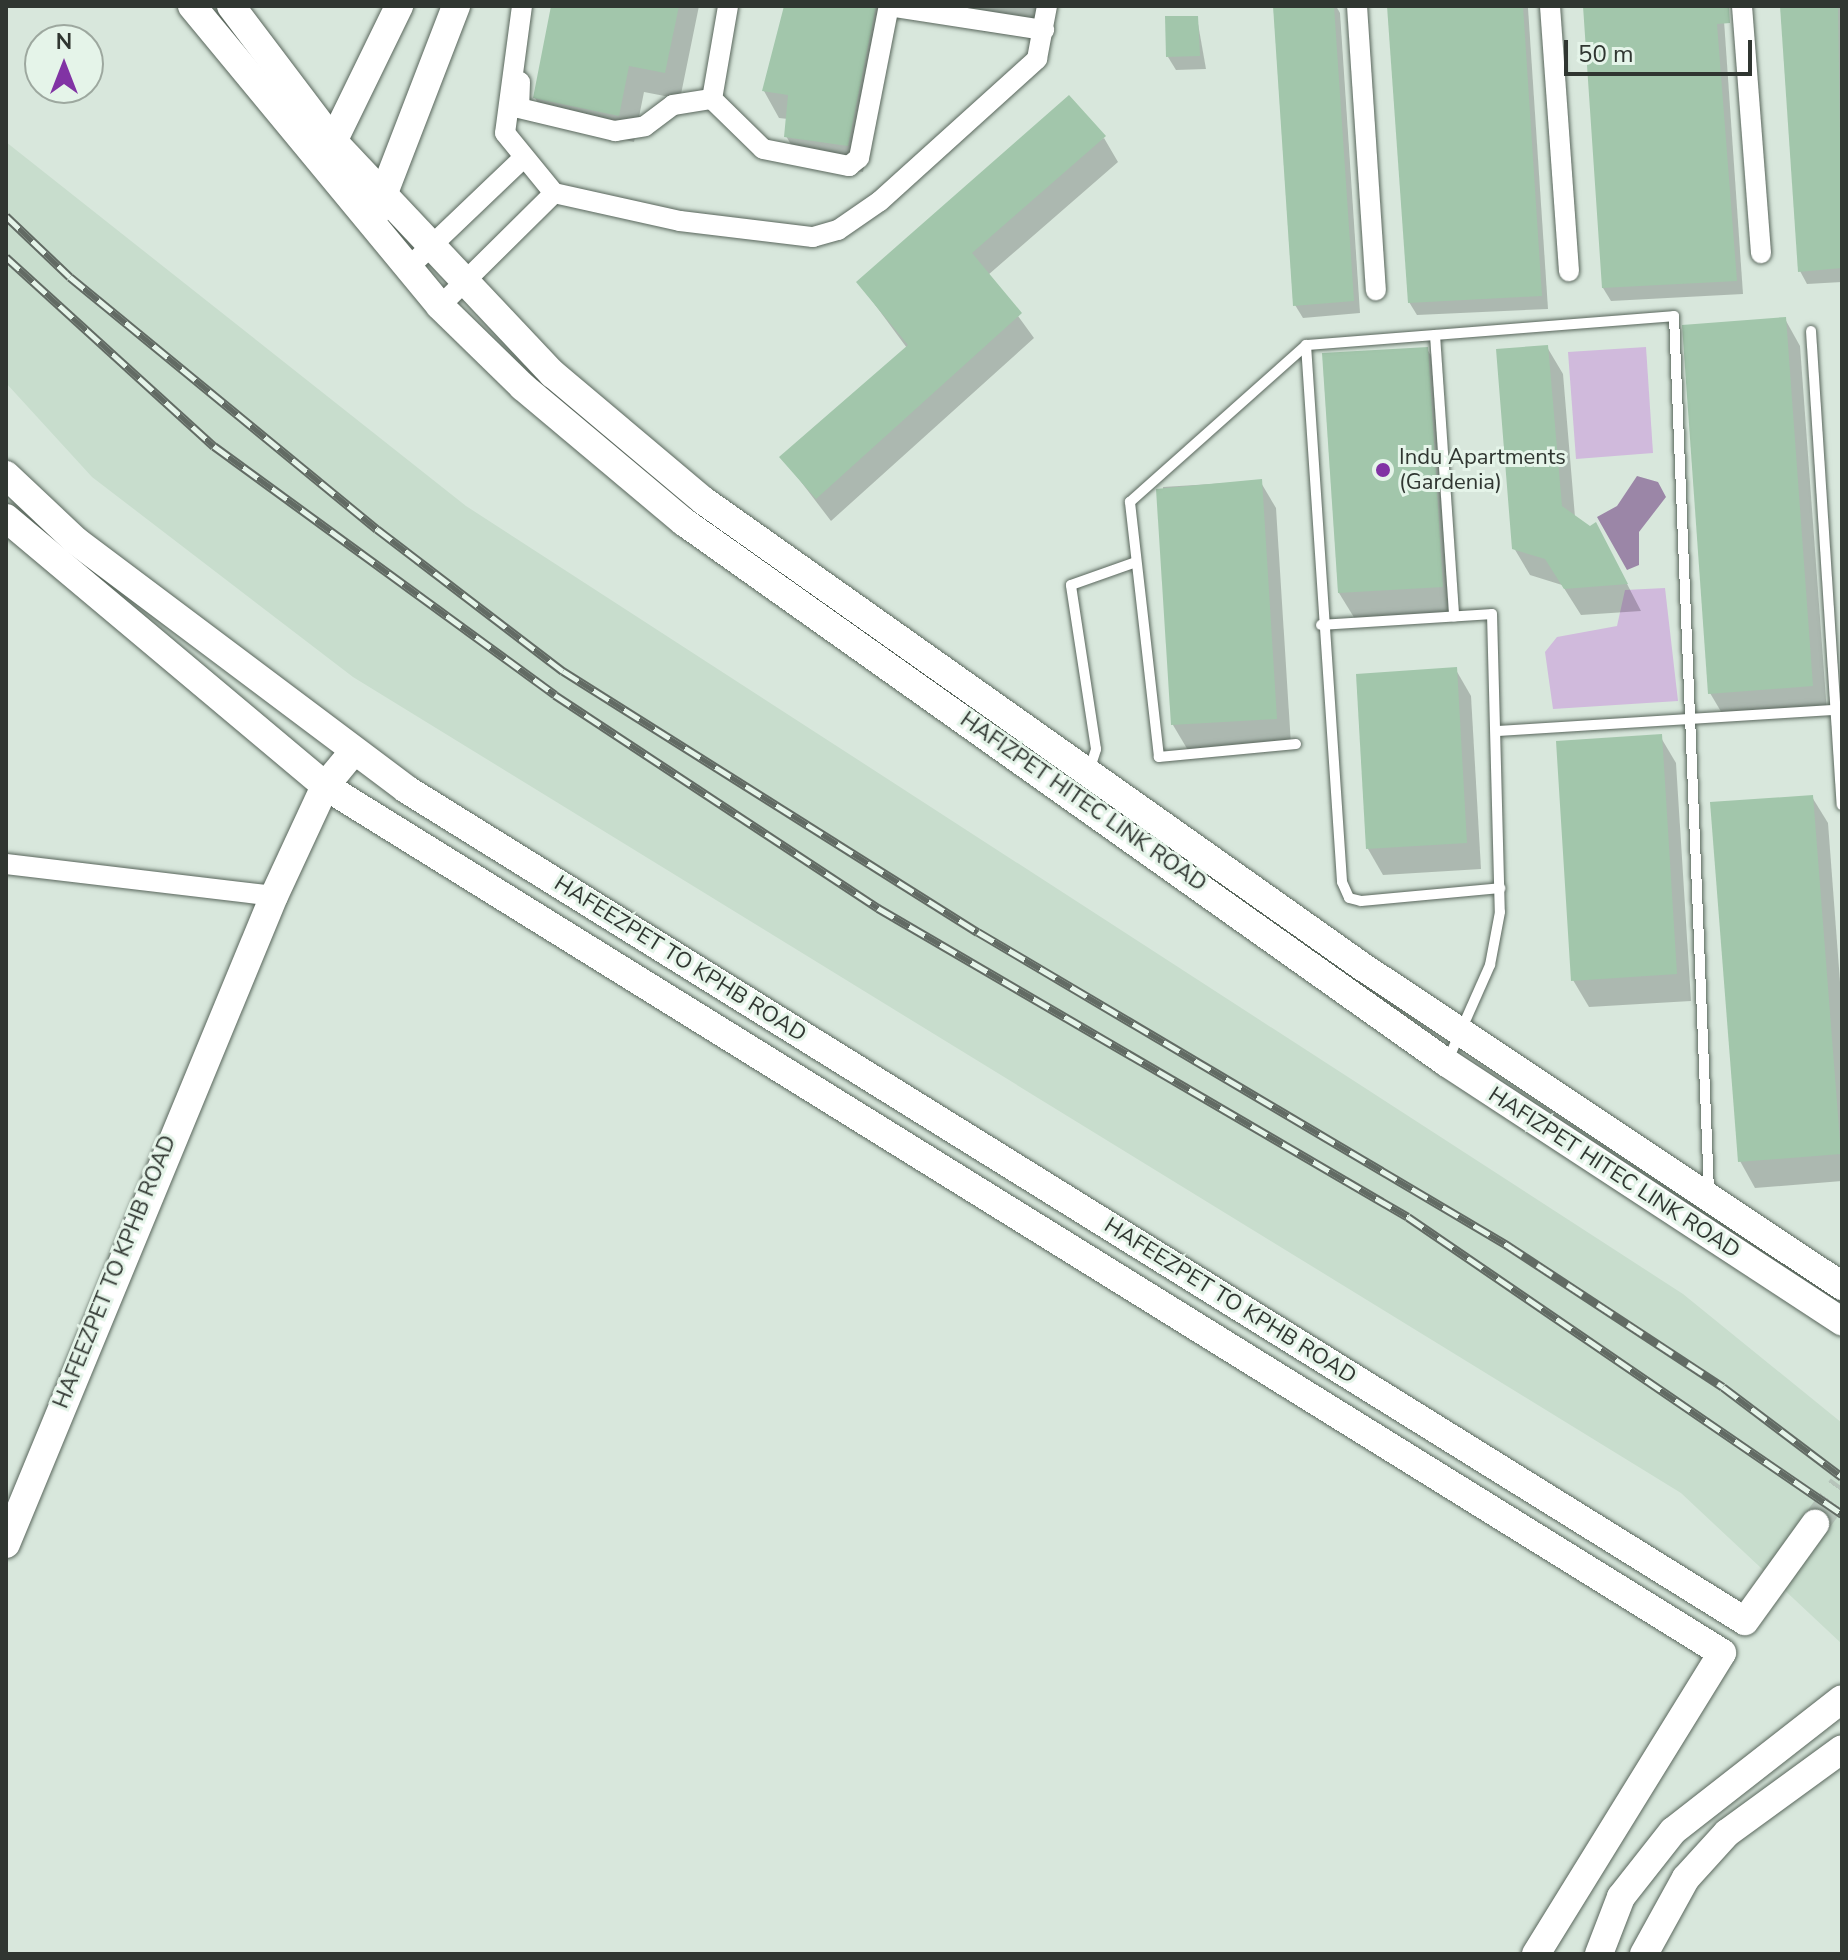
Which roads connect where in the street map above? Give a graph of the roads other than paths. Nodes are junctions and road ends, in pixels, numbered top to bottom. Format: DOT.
graph roads {
  1 [pos="192,6"];
  2 [pos="231,6"];
  3 [pos="399,6"];
  4 [pos="456,6"];
  5 [pos="522,6"];
  6 [pos="536,6"];
  7 [pos="728,6"];
  8 [pos="1047,6"];
  9 [pos="1357,6"];
  10 [pos="1550,6"];
  11 [pos="1742,6"];
  12 [pos="888,8"];
  13 [pos="1044,30"];
  14 [pos="254,40"];
  15 [pos="230,59"];
  16 [pos="712,99"];
  17 [pos="334,142"];
  18 [pos="522,159"];
  19 [pos="320,167"];
  20 [pos="554,193"];
  21 [pos="384,195"];
  22 [pos="371,226"];
  23 [pos="432,245"];
  24 [pos="1761,253"];
  25 [pos="407,269"];
  26 [pos="1569,271"];
  27 [pos="466,281"];
  28 [pos="1376,290"];
  29 [pos="440,306"];
  30 [pos="1811,331"];
  31 [pos="1435,335"];
  32 [pos="1306,345"];
  33 [pos="6,475"];
  34 [pos="6,518"];
  35 [pos="1136,562"];
  36 [pos="1454,616"];
  37 [pos="1321,625"];
  38 [pos="1835,710"];
  39 [pos="1685,724"];
  40 [pos="1499,731"];
  41 [pos="1296,744"];
  42 [pos="353,752"];
  43 [pos="1088,775"];
  44 [pos="325,786"];
  45 [pos="1842,805"];
  46 [pos="6,864"];
  47 [pos="1500,888"];
  48 [pos="274,896"];
  49 [pos="1465,1036"];
  50 [pos="1447,1063"];
  51 [pos="1708,1202"];
  52 [pos="1842,1286"];
  53 [pos="1842,1321"];
  54 [pos="1815,1524"];
  55 [pos="6,1544"];
  56 [pos="1842,1699"];
  57 [pos="1842,1749"];
  58 [pos="1536,1954"];
  59 [pos="1599,1954"];
  60 [pos="1644,1954"];
  1 -- 15 [label="main road, HAFIZPET HITEC LINK ROAD"];
  2 -- 14 [label="main road"];
  3 -- 17 [label="main road"];
  4 -- 21 [label="main road"];
  5 -- 18 [label="street"];
  6 -- 16 [label="street"];
  7 -- 16 [label="street"];
  8 -- 13 [label="street"];
  9 -- 28 [label="street"];
  10 -- 26 [label="street"];
  11 -- 24 [label="street"];
  12 -- 13 [label="street"];
  12 -- 16 [label="street"];
  13 -- 20 [label="street"];
  14 -- 15 [label="main road"];
  14 -- 17 [label="main road"];
  15 -- 19 [label="main road, HAFIZPET HITEC LINK ROAD"];
  17 -- 19 [label="main road"];
  17 -- 21 [label="main road"];
  18 -- 20 [label="street"];
  18 -- 23 [label="street"];
  19 -- 22 [label="main road, HAFIZPET HITEC LINK ROAD"];
  20 -- 27 [label="street"];
  21 -- 22 [label="main road"];
  21 -- 23 [label="main road"];
  22 -- 25 [label="main road, HAFIZPET HITEC LINK ROAD"];
  23 -- 25 [label="street"];
  23 -- 27 [label="main road"];
  25 -- 29 [label="main road, HAFIZPET HITEC LINK ROAD"];
  27 -- 29 [label="street"];
  27 -- 43 [label="main road"];
  29 -- 50 [label="main road, HAFIZPET HITEC LINK ROAD"];
  30 -- 38 [label="lane"];
  31 -- 32 [label="lane"];
  31 -- 36 [label="lane"];
  31 -- 39 [label="lane"];
  32 -- 35 [label="lane"];
  32 -- 37 [label="lane"];
  33 -- 42 [label="main road"];
  34 -- 44 [label="main road"];
  35 -- 41 [label="lane"];
  35 -- 43 [label="lane"];
  36 -- 37 [label="lane"];
  36 -- 40 [label="lane"];
  37 -- 47 [label="lane"];
  38 -- 39 [label="lane"];
  38 -- 45 [label="lane"];
  39 -- 40 [label="lane"];
  39 -- 51 [label="lane"];
  40 -- 47 [label="lane"];
  42 -- 44 [label="main road, HAFEEZPET TO KPHB ROAD"];
  42 -- 54 [label="main road, HAFEEZPET TO KPHB ROAD"];
  43 -- 49 [label="main road"];
  44 -- 48 [label="main road, HAFEEZPET TO KPHB ROAD"];
  44 -- 58 [label="main road"];
  46 -- 48 [label="street"];
  47 -- 49 [label="lane"];
  48 -- 55 [label="main road, HAFEEZPET TO KPHB ROAD"];
  49 -- 50 [label="lane"];
  49 -- 51 [label="main road"];
  50 -- 53 [label="main road, HAFIZPET HITEC LINK ROAD"];
  51 -- 52 [label="main road"];
  56 -- 59 [label="main road"];
  57 -- 60 [label="main road"];
}
